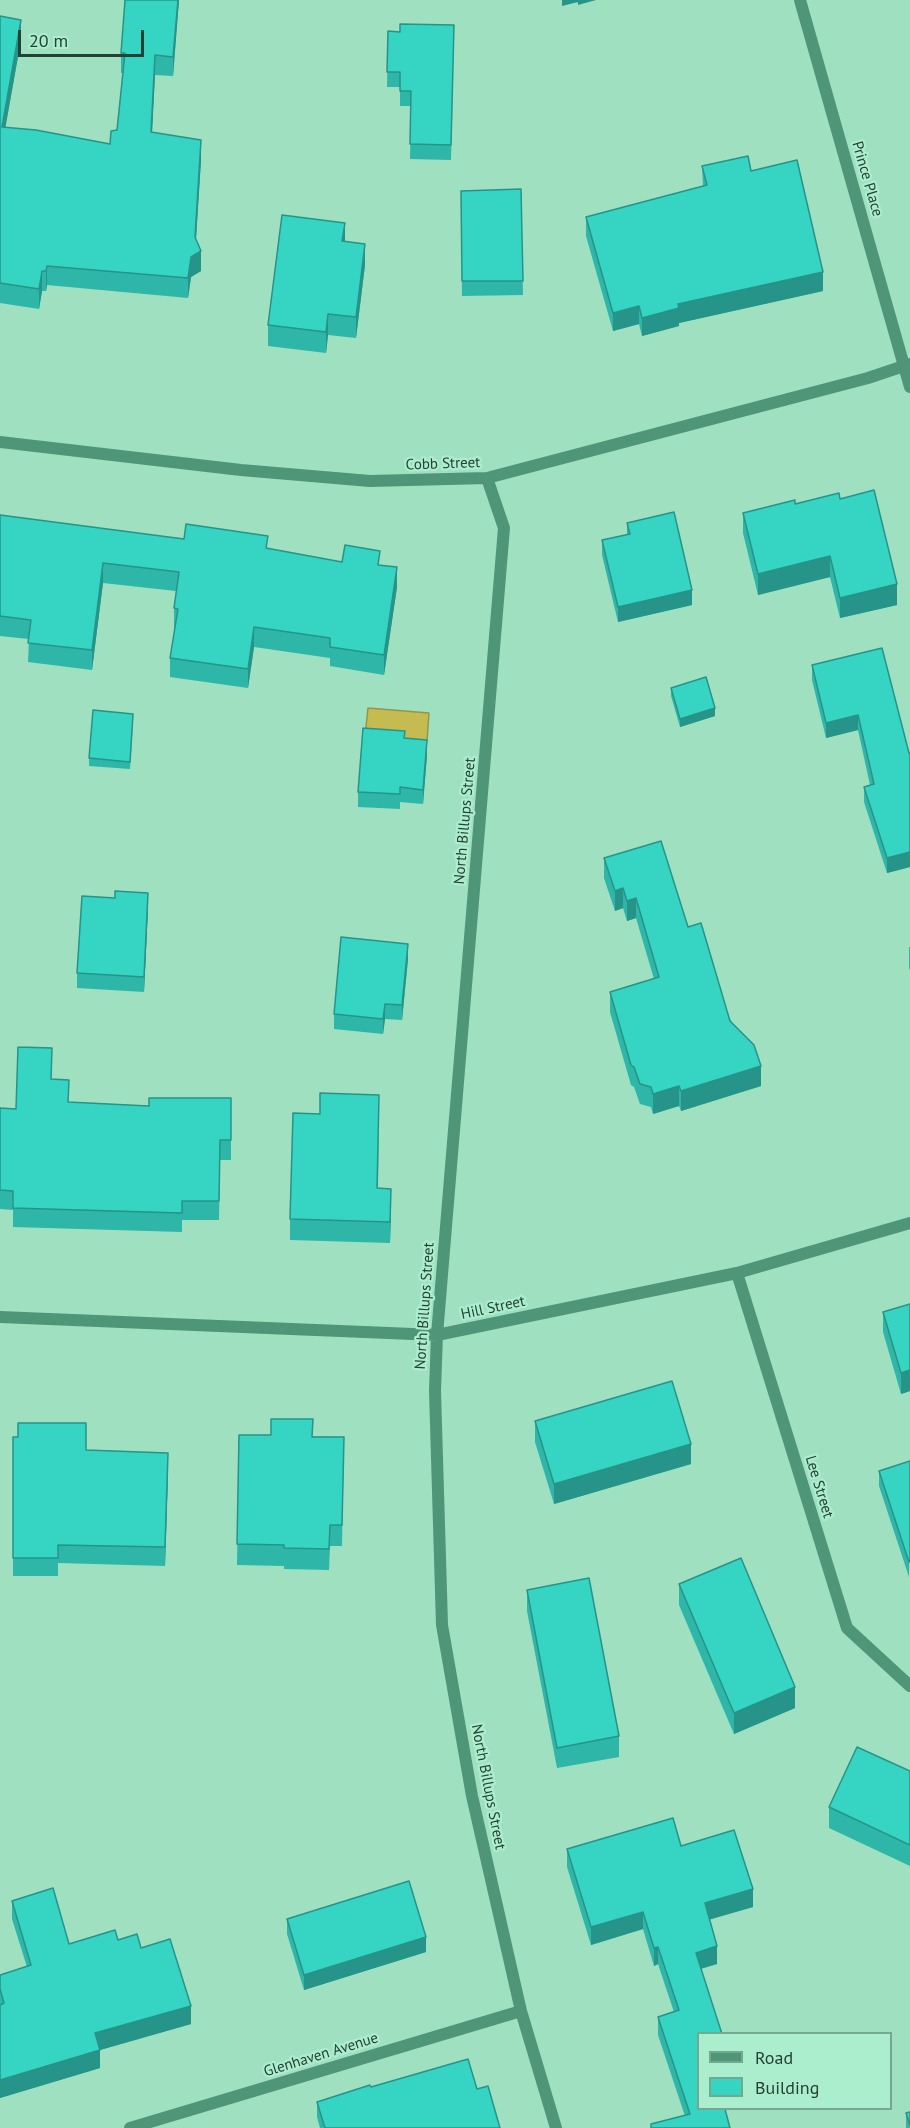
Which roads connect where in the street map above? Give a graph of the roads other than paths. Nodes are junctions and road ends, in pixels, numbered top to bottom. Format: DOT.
graph roads {
  1 [pos="800,0"];
  2 [pos="907,365"];
  3 [pos="910,387"];
  4 [pos="0,442"];
  5 [pos="487,478"];
  6 [pos="910,1223"];
  7 [pos="737,1273"];
  8 [pos="0,1317"];
  9 [pos="437,1335"];
  10 [pos="910,1686"];
  11 [pos="522,2011"];
  12 [pos="130,2128"];
  13 [pos="556,2128"];
  1 -- 2 [label="street, Prince Place"];
  2 -- 3 [label="street, Prince Place"];
  2 -- 5 [label="street, Cobb Street"];
  4 -- 5 [label="street, Cobb Street"];
  5 -- 9 [label="street, North Billups Street"];
  6 -- 7 [label="street, Hill Street"];
  7 -- 9 [label="street, Hill Street"];
  7 -- 10 [label="street, Lee Street"];
  8 -- 9 [label="street, Hill Street"];
  9 -- 11 [label="street, North Billups Street"];
  11 -- 12 [label="street, Glenhaven Avenue"];
  11 -- 13 [label="street, North Billups Street"];
}
